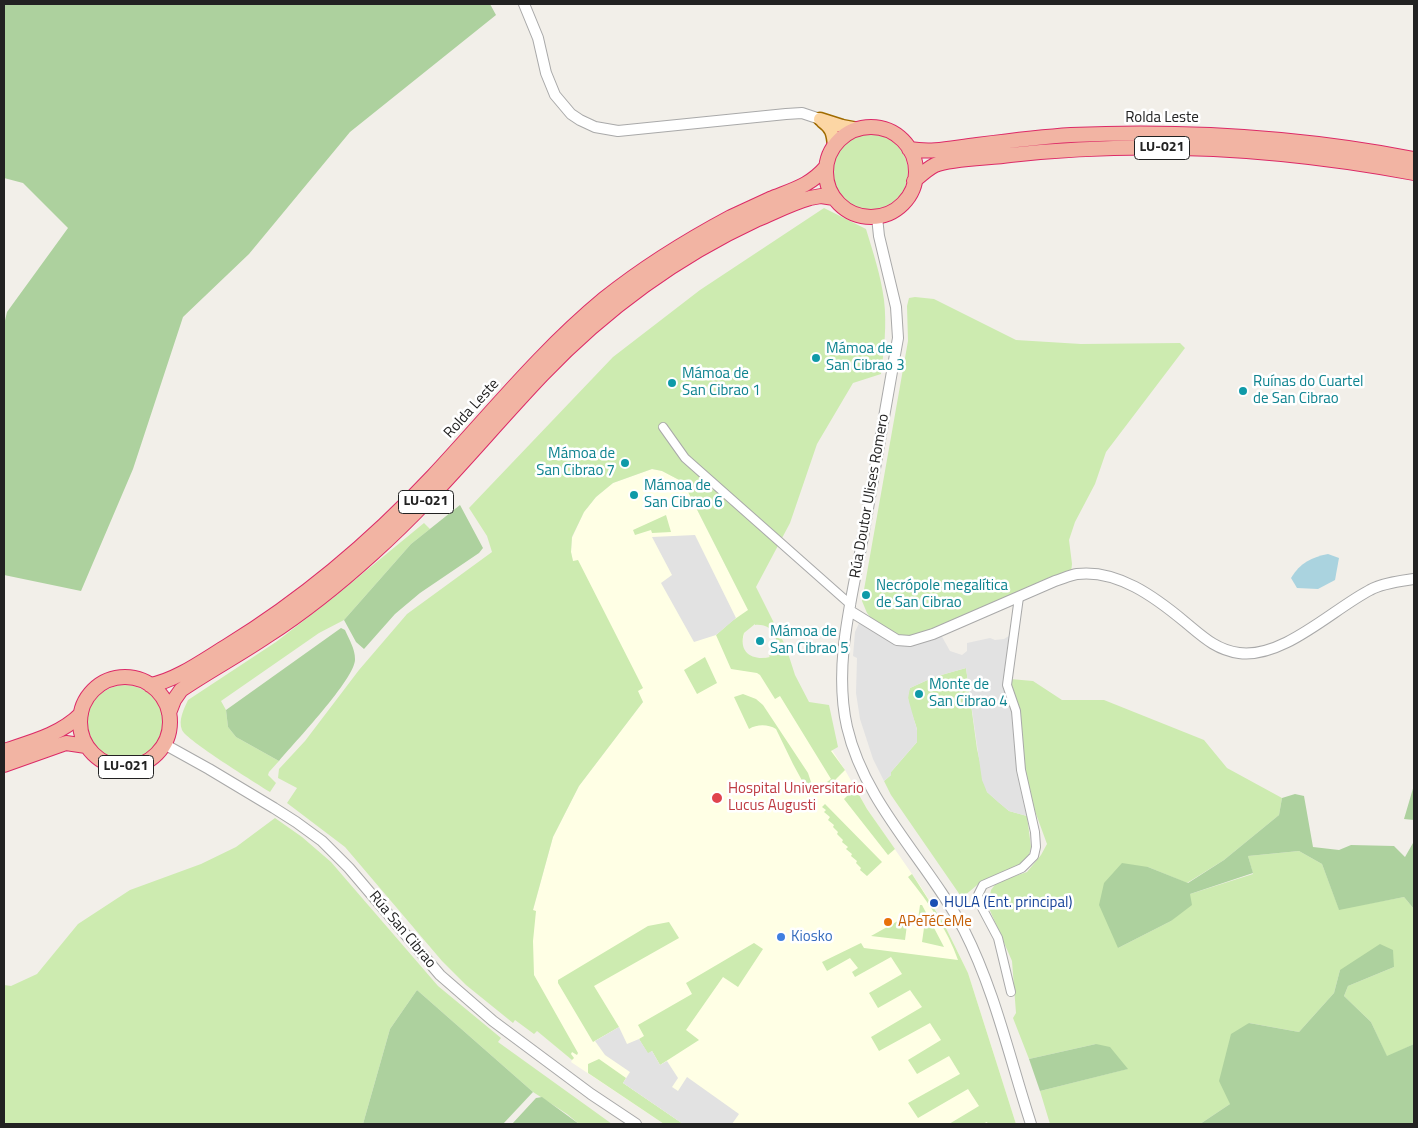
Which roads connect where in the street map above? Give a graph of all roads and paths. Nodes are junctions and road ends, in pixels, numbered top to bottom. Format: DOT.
graph roads {
  1 [pos="524,4"];
  2 [pos="820,120"];
  3 [pos="858,129"];
  4 [pos="834,146"];
  5 [pos="909,149"];
  6 [pos="1414,159"];
  7 [pos="826,168"];
  8 [pos="1414,173"];
  9 [pos="914,181"];
  10 [pos="834,198"];
  11 [pos="877,216"];
  12 [pos="663,427"];
  13 [pos="1414,579"];
  14 [pos="1019,597"];
  15 [pos="850,608"];
  16 [pos="150,685"];
  17 [pos="169,713"];
  18 [pos="81,714"];
  19 [pos="164,744"];
  20 [pos="86,746"];
  21 [pos="4,751"];
  22 [pos="4,765"];
  23 [pos="1011,992"];
  24 [pos="636,1124"];
  25 [pos="1031,1124"];
  1 -- 2 [label="street"];
  2 -- 3 [label="main road"];
  2 -- 4 [label="main road"];
  3 -- 4 [label="highway"];
  3 -- 5 [label="highway"];
  4 -- 7 [label="highway, Rolda Leste / LU-021"];
  5 -- 6 [label="highway, Rolda Leste / LU-021"];
  5 -- 9 [label="highway, Rolda Leste / LU-021"];
  7 -- 10 [label="highway"];
  7 -- 16 [label="highway, Rolda Leste / LU-021"];
  8 -- 9 [label="highway, Rolda Leste / LU-021"];
  9 -- 11 [label="highway, Rolda Leste / LU-021"];
  10 -- 11 [label="highway"];
  10 -- 17 [label="highway, Rolda Leste / LU-021"];
  11 -- 15 [label="street, Rúa Doutor Ulises Romero"];
  12 -- 15 [label="street"];
  13 -- 14 [label="street"];
  14 -- 15 [label="street"];
  14 -- 23 [label="street"];
  15 -- 25 [label="street, Rúa Doutor Ulises Romero"];
  16 -- 17 [label="highway"];
  16 -- 18 [label="highway"];
  17 -- 19 [label="highway, Rolda Leste / LU-021"];
  18 -- 20 [label="highway, LU-021"];
  18 -- 21 [label="highway"];
  19 -- 20 [label="highway, LU-021"];
  19 -- 24 [label="street, Rúa San Cibrao"];
  20 -- 22 [label="highway, LU-021"];
}
